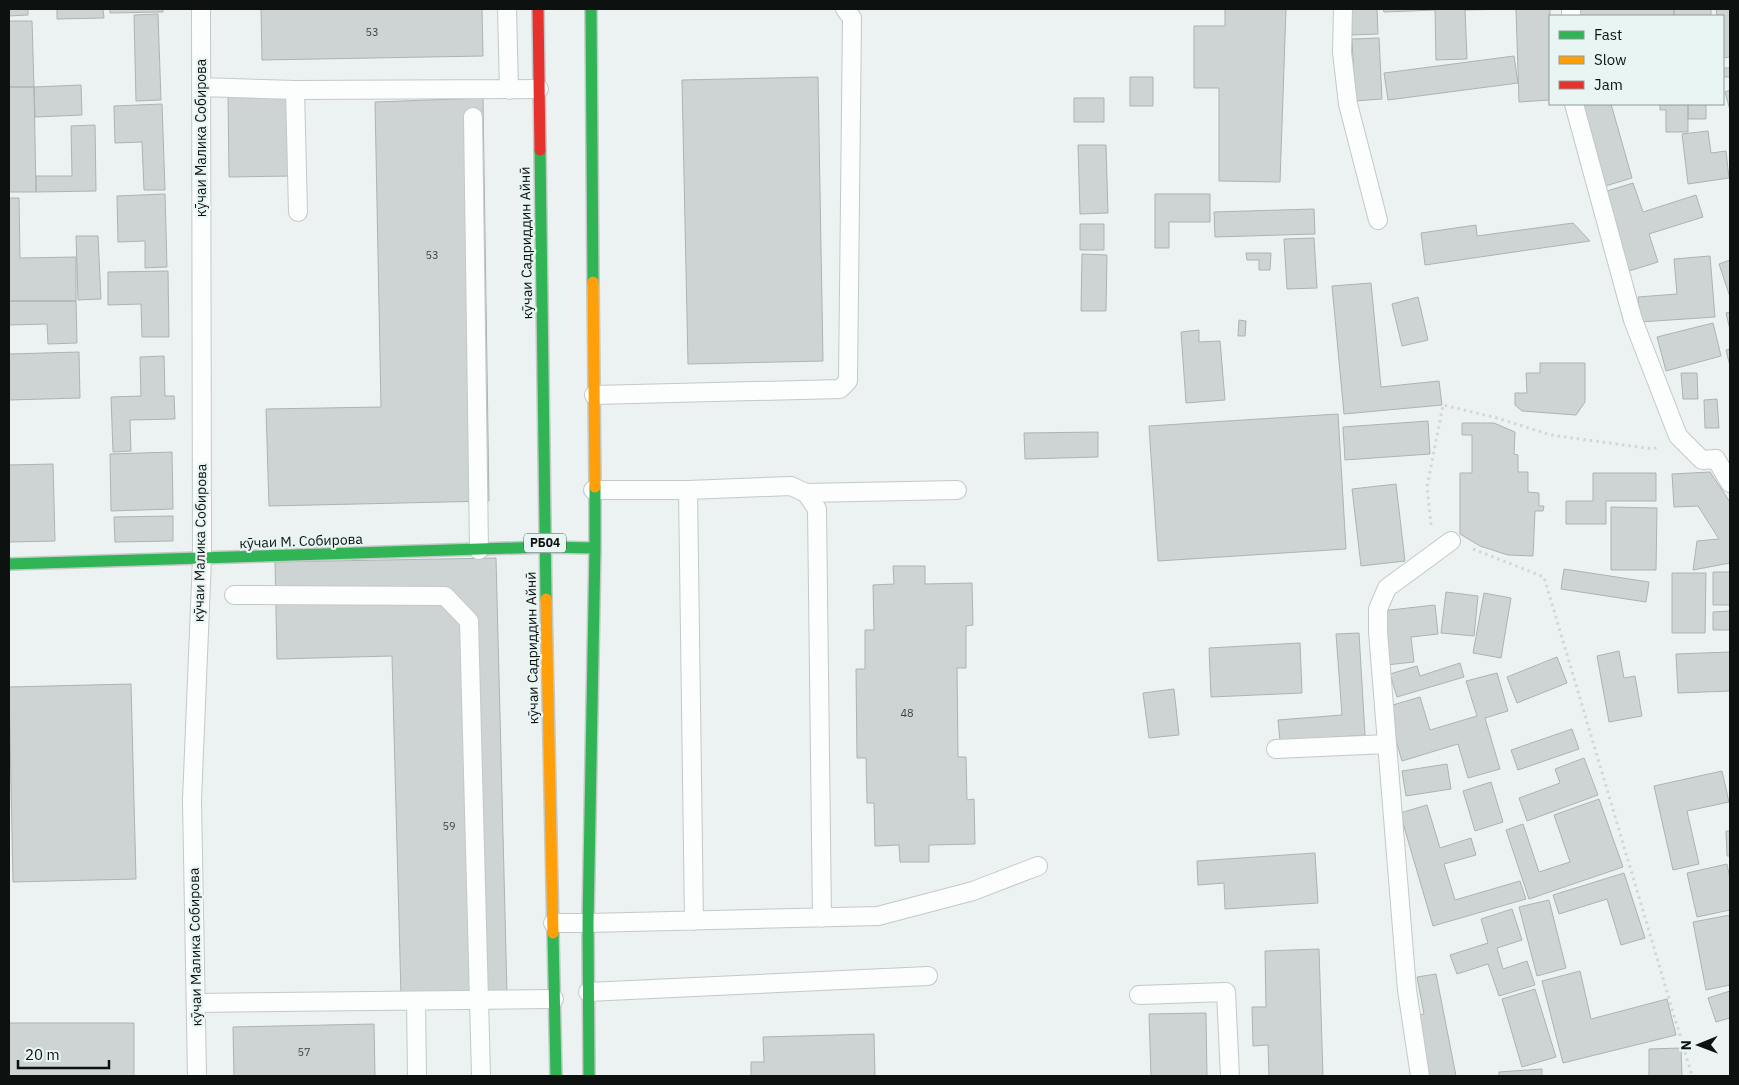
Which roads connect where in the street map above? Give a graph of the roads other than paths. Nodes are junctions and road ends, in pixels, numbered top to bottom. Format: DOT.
graph roads {
  1 [pos="201,9"];
  2 [pos="507,9"];
  3 [pos="538,9"];
  4 [pos="591,9"];
  5 [pos="846,9"];
  6 [pos="1344,9"];
  7 [pos="201,87"];
  8 [pos="295,90"];
  9 [pos="509,90"];
  10 [pos="539,90"];
  11 [pos="1574,105"];
  12 [pos="472,117"];
  13 [pos="298,212"];
  14 [pos="1378,220"];
  15 [pos="594,394"];
  16 [pos="1730,484"];
  17 [pos="593,490"];
  18 [pos="688,490"];
  19 [pos="957,490"];
  20 [pos="806,493"];
  21 [pos="1451,541"];
  22 [pos="545,547"];
  23 [pos="595,548"];
  24 [pos="478,550"];
  25 [pos="202,559"];
  26 [pos="9,564"];
  27 [pos="234,595"];
  28 [pos="1387,744"];
  29 [pos="1276,749"];
  30 [pos="1038,866"];
  31 [pos="822,918"];
  32 [pos="694,921"];
  33 [pos="553,922"];
  34 [pos="588,924"];
  35 [pos="928,976"];
  36 [pos="588,992"];
  37 [pos="1139,995"];
  38 [pos="480,999"];
  39 [pos="554,999"];
  40 [pos="416,1001"];
  41 [pos="196,1003"];
  42 [pos="197,1076"];
  43 [pos="417,1076"];
  44 [pos="481,1076"];
  45 [pos="556,1076"];
  46 [pos="589,1076"];
  47 [pos="1230,1076"];
  48 [pos="1420,1076"];
  1 -- 7 [label="lane, кӯчаи Малика Собирова"];
  2 -- 9 [label="lane"];
  3 -- 10 [label="main road, кӯчаи Садриддин Айнӣ / РБ04"];
  4 -- 15 [label="main road"];
  5 -- 15 [label="lane"];
  6 -- 14 [label="lane"];
  7 -- 8 [label="lane"];
  7 -- 25 [label="lane, кӯчаи Малика Собирова"];
  8 -- 9 [label="lane"];
  8 -- 13 [label="lane"];
  9 -- 10 [label="lane"];
  10 -- 22 [label="main road, кӯчаи Садриддин Айнӣ / РБ04"];
  11 -- 16 [label="lane"];
  12 -- 24 [label="lane"];
  15 -- 17 [label="main road"];
  17 -- 18 [label="lane"];
  17 -- 23 [label="main road"];
  18 -- 20 [label="lane"];
  18 -- 32 [label="lane"];
  19 -- 20 [label="lane"];
  20 -- 31 [label="lane"];
  21 -- 28 [label="lane"];
  22 -- 23 [label="main road, кӯчаи М. Собирова"];
  22 -- 24 [label="main road, кӯчаи М. Собирова"];
  22 -- 33 [label="main road, кӯчаи Садриддин Айнӣ / РБ04"];
  23 -- 34 [label="main road"];
  24 -- 25 [label="main road, кӯчаи М. Собирова"];
  25 -- 26 [label="main road, кӯчаи М. Собирова"];
  25 -- 41 [label="lane, кӯчаи Малика Собирова"];
  27 -- 38 [label="lane"];
  28 -- 29 [label="lane"];
  28 -- 48 [label="lane"];
  30 -- 31 [label="lane"];
  31 -- 32 [label="lane"];
  32 -- 34 [label="lane"];
  33 -- 34 [label="lane"];
  33 -- 39 [label="main road, кӯчаи Садриддин Айнӣ / РБ04"];
  34 -- 36 [label="main road"];
  35 -- 36 [label="lane"];
  36 -- 46 [label="main road"];
  37 -- 47 [label="lane"];
  38 -- 39 [label="lane"];
  38 -- 40 [label="lane"];
  38 -- 44 [label="lane"];
  39 -- 45 [label="main road, кӯчаи Садриддин Айнӣ / РБ04"];
  40 -- 41 [label="lane"];
  40 -- 43 [label="lane"];
  41 -- 42 [label="lane, кӯчаи Малика Собирова"];
}
